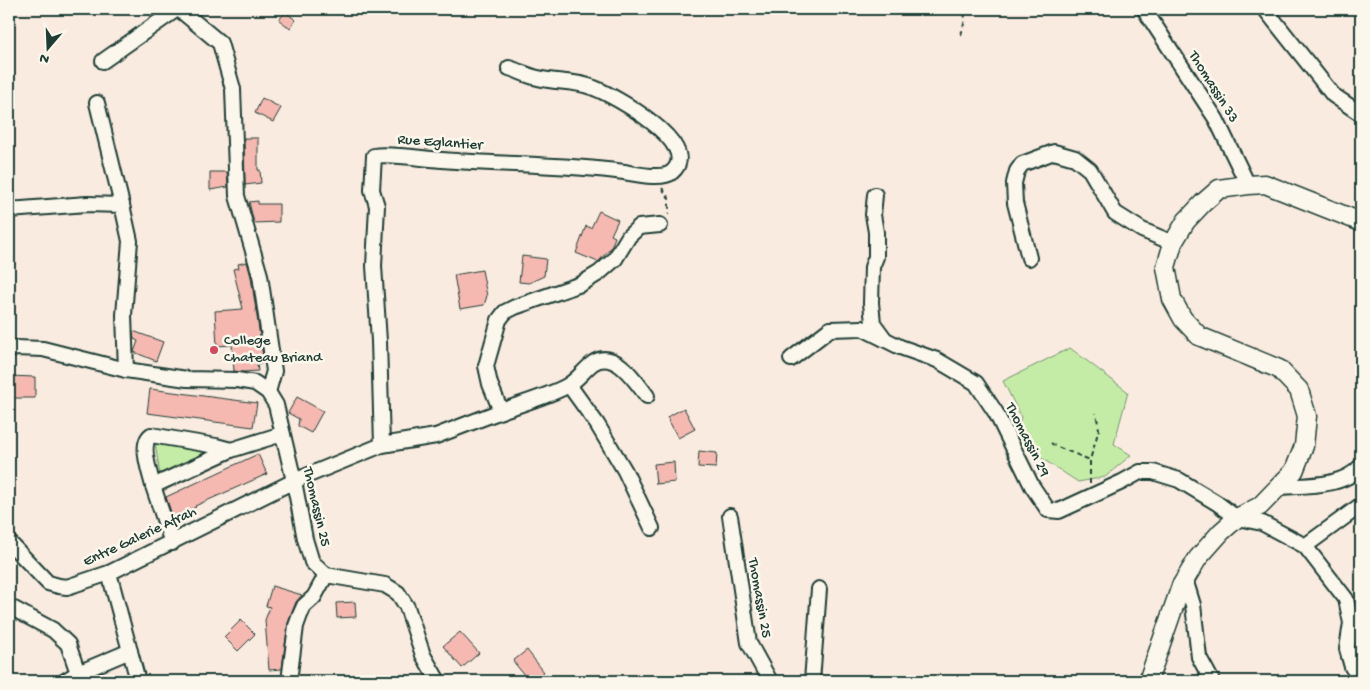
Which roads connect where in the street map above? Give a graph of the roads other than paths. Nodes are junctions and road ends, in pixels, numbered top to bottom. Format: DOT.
graph roads {
  1 [pos="178,9"];
  2 [pos="1144,9"];
  3 [pos="1265,9"];
  4 [pos="103,61"];
  5 [pos="510,68"];
  6 [pos="97,103"];
  7 [pos="1361,114"];
  8 [pos="1248,185"];
  9 [pos="875,195"];
  10 [pos="122,205"];
  11 [pos="9,210"];
  12 [pos="1361,222"];
  13 [pos="660,225"];
  14 [pos="1173,243"];
  15 [pos="1030,258"];
  16 [pos="884,339"];
  17 [pos="9,350"];
  18 [pos="791,359"];
  19 [pos="126,370"];
  20 [pos="569,385"];
  21 [pos="268,392"];
  22 [pos="647,396"];
  23 [pos="501,411"];
  24 [pos="282,434"];
  25 [pos="382,445"];
  26 [pos="231,450"];
  27 [pos="1361,466"];
  28 [pos="294,481"];
  29 [pos="153,486"];
  30 [pos="1278,487"];
  31 [pos="1361,505"];
  32 [pos="730,516"];
  33 [pos="1237,518"];
  34 [pos="652,528"];
  35 [pos="9,542"];
  36 [pos="172,543"];
  37 [pos="1305,546"];
  38 [pos="109,573"];
  39 [pos="326,575"];
  40 [pos="1185,579"];
  41 [pos="819,589"];
  42 [pos="14,609"];
  43 [pos="130,651"];
  44 [pos="78,672"];
  45 [pos="1361,680"];
  46 [pos="66,681"];
  47 [pos="138,681"];
  48 [pos="289,681"];
  49 [pos="438,681"];
  50 [pos="770,681"];
  51 [pos="812,681"];
  52 [pos="1148,681"];
  53 [pos="1212,681"];
  1 -- 4 [label="street"];
  1 -- 21 [label="street"];
  2 -- 8 [label="street, Thomassin 33"];
  3 -- 7 [label="street"];
  5 -- 25 [label="street, Rue Eglantier"];
  6 -- 10 [label="street"];
  8 -- 12 [label="main road"];
  8 -- 14 [label="main road"];
  9 -- 16 [label="street"];
  10 -- 11 [label="street"];
  10 -- 19 [label="street"];
  13 -- 23 [label="street"];
  14 -- 15 [label="street"];
  14 -- 30 [label="main road"];
  16 -- 18 [label="street, Thomassin 29"];
  16 -- 33 [label="street, Thomassin 29"];
  17 -- 19 [label="street"];
  19 -- 21 [label="street"];
  20 -- 22 [label="street"];
  20 -- 23 [label="street"];
  20 -- 34 [label="street"];
  21 -- 24 [label="street, Thomassin 25"];
  23 -- 25 [label="street"];
  24 -- 26 [label="street"];
  24 -- 28 [label="street, Thomassin 25"];
  25 -- 28 [label="street"];
  26 -- 29 [label="street"];
  26 -- 29 [label="street"];
  27 -- 30 [label="street"];
  28 -- 36 [label="street, Entre Galerie Afrah"];
  28 -- 39 [label="street, Thomassin 25"];
  29 -- 36 [label="street"];
  30 -- 33 [label="main road"];
  31 -- 37 [label="street"];
  32 -- 50 [label="street, Thomassin 25"];
  33 -- 37 [label="street"];
  33 -- 40 [label="main road"];
  35 -- 38 [label="street, Entre Galerie Afrah"];
  36 -- 38 [label="street, Entre Galerie Afrah"];
  37 -- 45 [label="street"];
  38 -- 43 [label="street"];
  39 -- 48 [label="street"];
  39 -- 49 [label="street"];
  40 -- 52 [label="main road"];
  40 -- 53 [label="street"];
  41 -- 51 [label="street"];
  42 -- 44 [label="street"];
  43 -- 44 [label="street"];
  43 -- 47 [label="street"];
  44 -- 46 [label="street"];
}
